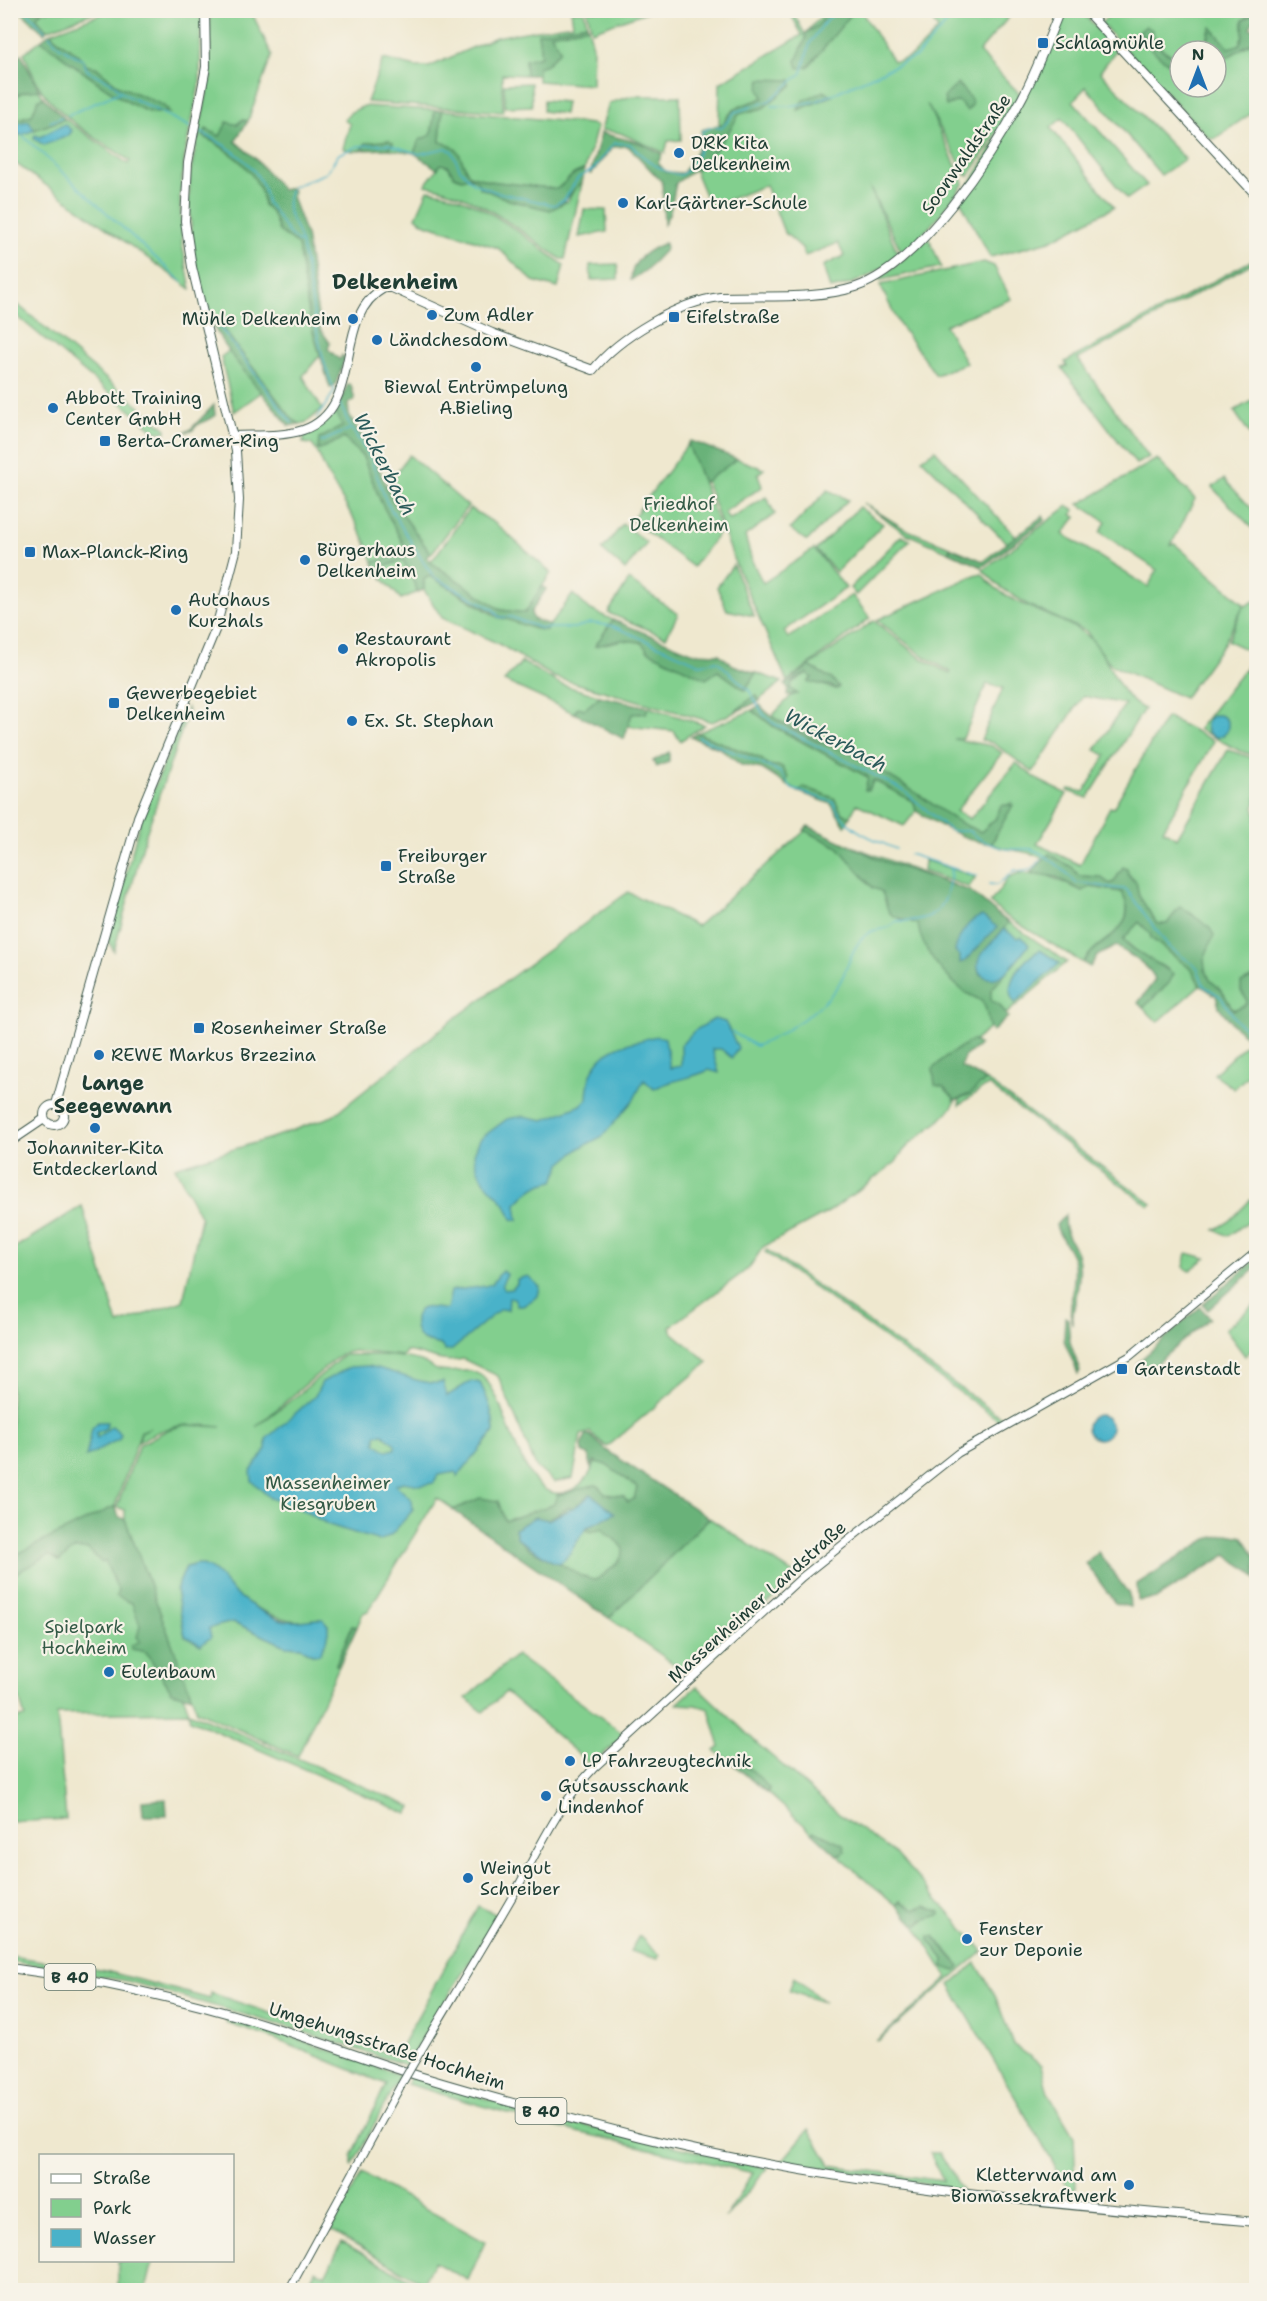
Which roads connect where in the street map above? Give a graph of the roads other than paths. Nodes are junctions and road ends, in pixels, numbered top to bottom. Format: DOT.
graph roads {
  1 [pos="205,10"];
  2 [pos="1060,10"];
  3 [pos="1085,10"];
  4 [pos="1257,195"];
  5 [pos="233,433"];
  6 [pos="263,434"];
  7 [pos="247,436"];
  8 [pos="236,451"];
  9 [pos="56,1104"];
  10 [pos="44,1119"];
  11 [pos="10,1142"];
  12 [pos="1257,1252"];
  13 [pos="11,1968"];
  14 [pos="1257,2221"];
  15 [pos="289,2290"];
  1 -- 5 [label="main road"];
  2 -- 6 [label="main road, Soonwaldstraße"];
  3 -- 4 [label="main road"];
  5 -- 6 [label="main road"];
  5 -- 7 [label="main road"];
  5 -- 8 [label="main road"];
  6 -- 7 [label="main road"];
  7 -- 8 [label="main road"];
  8 -- 9 [label="main road"];
  9 -- 10 [label="main road"];
  9 -- 10 [label="main road"];
  10 -- 11 [label="main road"];
  12 -- 15 [label="street, Massenheimer Landstraße, bridge"];
  13 -- 14 [label="main road, Umgehungsstraße Hochheim / B 40"];
}
